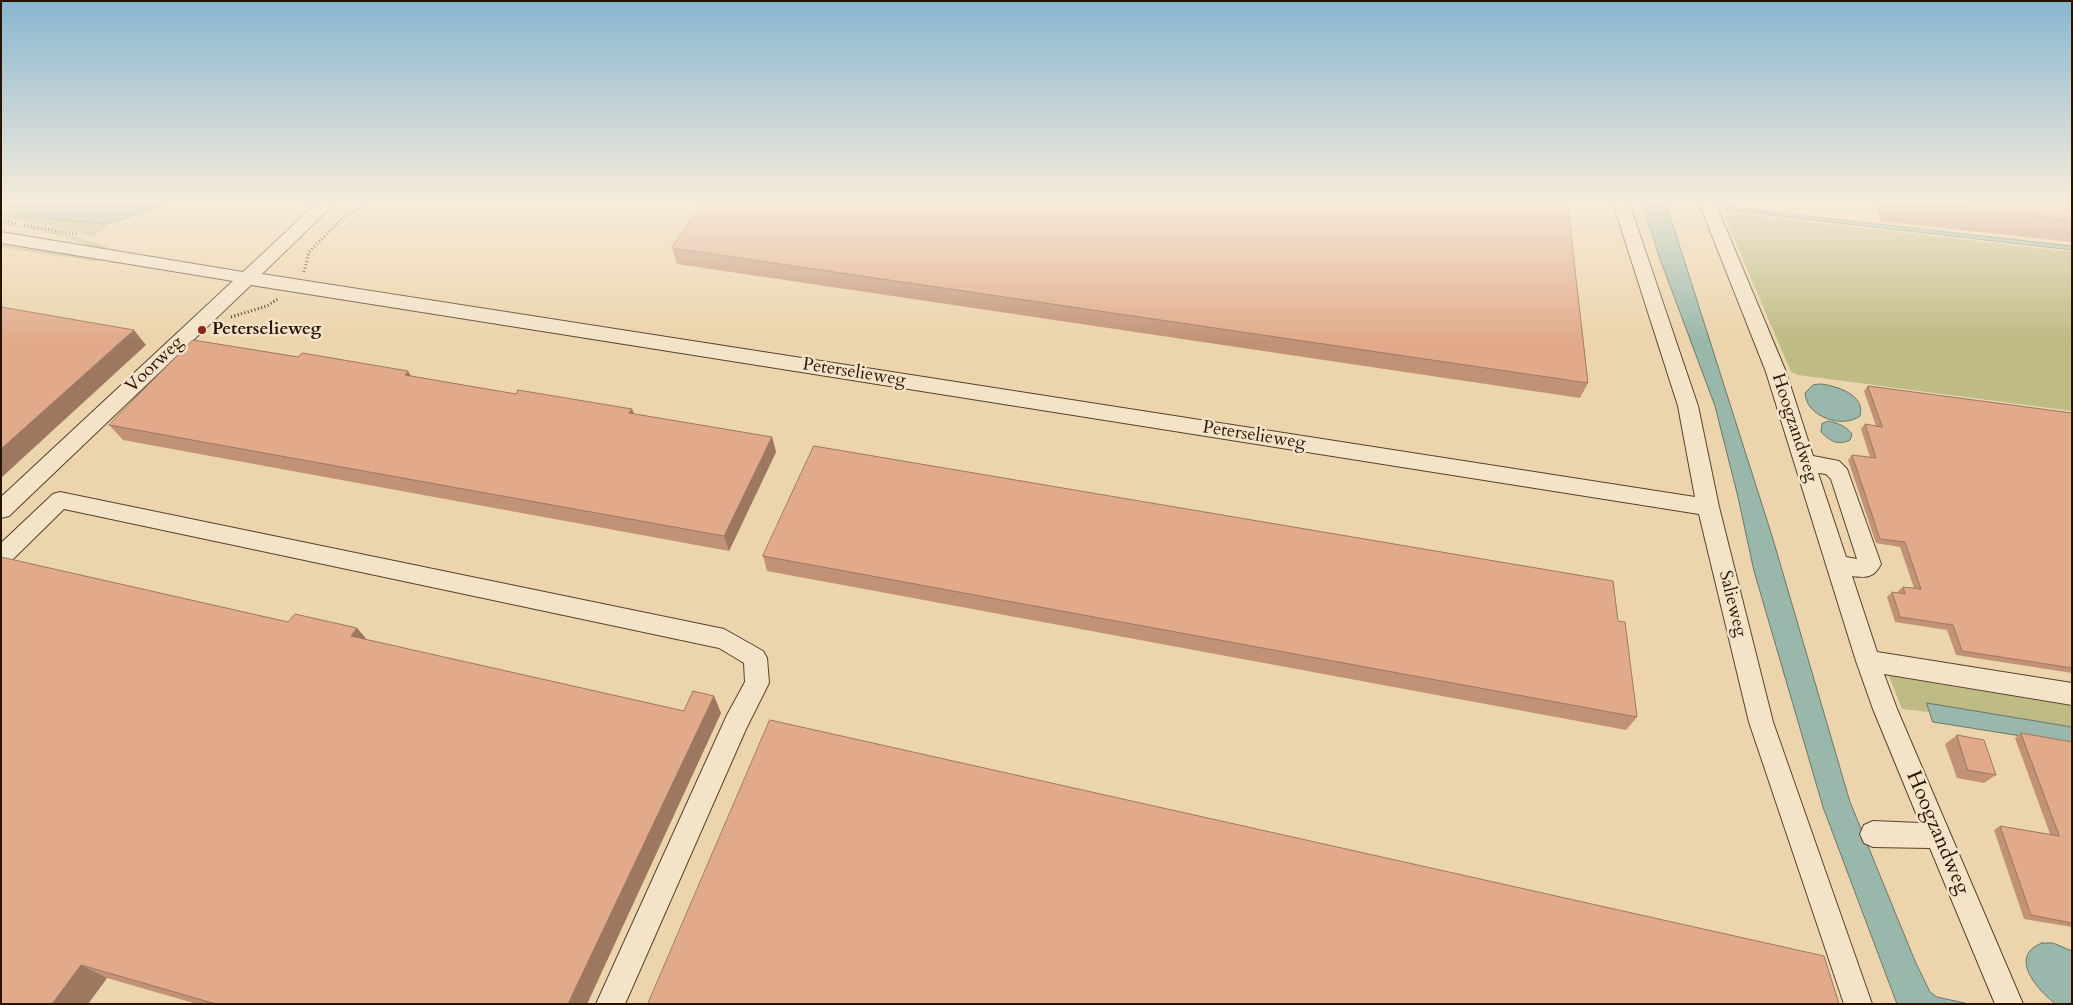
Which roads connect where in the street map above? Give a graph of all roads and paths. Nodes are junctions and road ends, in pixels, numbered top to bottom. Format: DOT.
graph roads {
  1 [pos="60,247"];
  2 [pos="280,247"];
  3 [pos="1635,247"];
  4 [pos="1725,247"];
  5 [pos="247,278"];
  6 [pos="1806,463"];
  7 [pos="1708,507"];
  8 [pos="1,510"];
  9 [pos="1,557"];
  10 [pos="1838,565"];
  11 [pos="1868,661"];
  12 [pos="2072,694"];
  13 [pos="1873,834"];
  14 [pos="1938,836"];
  15 [pos="610,1004"];
  16 [pos="1858,1004"];
  17 [pos="2009,1004"];
  1 -- 5 [label="street, Peterselieweg"];
  2 -- 5 [label="street, Voorweg"];
  3 -- 7 [label="street, Salieweg"];
  4 -- 6 [label="street, Hoogzandweg"];
  5 -- 7 [label="street, Peterselieweg"];
  5 -- 8 [label="street, Voorweg"];
  6 -- 10 [label="street, Hoogzandweg"];
  6 -- 10 [label="street"];
  7 -- 16 [label="street, Salieweg"];
  9 -- 15 [label="street"];
  10 -- 11 [label="street, Hoogzandweg"];
  11 -- 12 [label="street"];
  11 -- 14 [label="street, Hoogzandweg"];
  13 -- 14 [label="street"];
  14 -- 17 [label="street, Hoogzandweg"];
}
